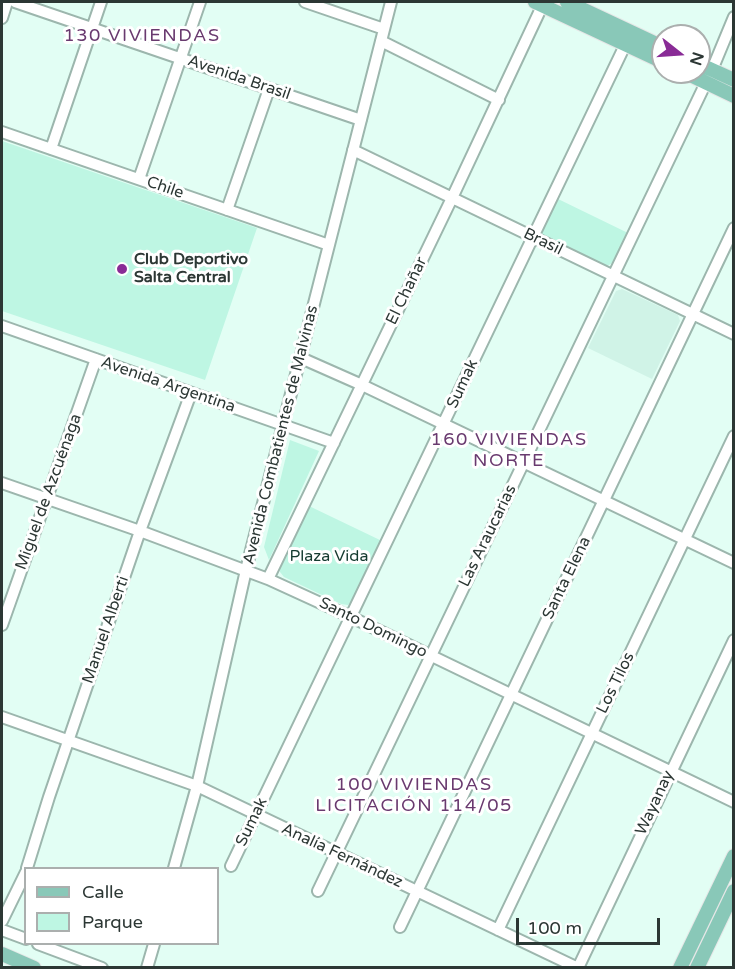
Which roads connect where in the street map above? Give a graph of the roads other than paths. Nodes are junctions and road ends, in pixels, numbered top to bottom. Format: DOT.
graph roads {
  1 [pos="7,2"];
  2 [pos="15,2"];
  3 [pos="101,2"];
  4 [pos="200,2"];
  5 [pos="305,2"];
  6 [pos="391,2"];
  7 [pos="567,2"];
  8 [pos="541,3"];
  9 [pos="734,17"];
  10 [pos="2,18"];
  11 [pos="92,28"];
  12 [pos="384,29"];
  13 [pos="628,38"];
  14 [pos="381,41"];
  15 [pos="651,44"];
  16 [pos="651,54"];
  17 [pos="181,58"];
  18 [pos="711,61"];
  19 [pos="711,74"];
  20 [pos="711,77"];
  21 [pos="734,80"];
  22 [pos="700,84"];
  23 [pos="269,88"];
  24 [pos="734,96"];
  25 [pos="499,100"];
  26 [pos="361,120"];
  27 [pos="2,132"];
  28 [pos="51,149"];
  29 [pos="353,150"];
  30 [pos="139,180"];
  31 [pos="452,198"];
  32 [pos="227,210"];
  33 [pos="734,228"];
  34 [pos="532,237"];
  35 [pos="329,245"];
  36 [pos="612,276"];
  37 [pos="692,314"];
  38 [pos="2,326"];
  39 [pos="734,334"];
  40 [pos="301,358"];
  41 [pos="96,359"];
  42 [pos="362,385"];
  43 [pos="191,393"];
  44 [pos="443,424"];
  45 [pos="283,425"];
  46 [pos="734,436"];
  47 [pos="334,443"];
  48 [pos="523,463"];
  49 [pos="2,483"];
  50 [pos="47,499"];
  51 [pos="603,502"];
  52 [pos="140,531"];
  53 [pos="684,540"];
  54 [pos="734,563"];
  55 [pos="246,570"];
  56 [pos="268,579"];
  57 [pos="351,617"];
  58 [pos="2,625"];
  59 [pos="734,640"];
  60 [pos="431,656"];
  61 [pos="511,694"];
  62 [pos="2,717"];
  63 [pos="592,732"];
  64 [pos="68,741"];
  65 [pos="671,771"];
  66 [pos="196,786"];
  67 [pos="734,802"];
  68 [pos="256,814"];
  69 [pos="336,853"];
  70 [pos="734,856"];
  71 [pos="231,866"];
  72 [pos="27,867"];
  73 [pos="174,867"];
  74 [pos="24,874"];
  75 [pos="318,891"];
  76 [pos="417,891"];
  77 [pos="734,891"];
  78 [pos="2,921"];
  79 [pos="400,927"];
  80 [pos="2,930"];
  81 [pos="498,930"];
  82 [pos="24,938"];
  83 [pos="41,945"];
  84 [pos="154,945"];
  85 [pos="2,954"];
  86 [pos="34,968"];
  87 [pos="102,968"];
  88 [pos="147,968"];
  89 [pos="578,968"];
  90 [pos="680,968"];
  91 [pos="697,968"];
  1 -- 10 [label="street"];
  2 -- 11 [label="street, Avenida Brasil"];
  3 -- 11 [label="street"];
  4 -- 17 [label="street"];
  5 -- 12 [label="street"];
  6 -- 12 [label="street, Avenida Combatientes de Malvinas"];
  7 -- 13 [label="main road"];
  8 -- 13 [label="main road"];
  8 -- 25 [label="street, El Chañar"];
  9 -- 18 [label="street, Las Araucarias"];
  11 -- 17 [label="street, Avenida Brasil"];
  11 -- 28 [label="street"];
  12 -- 14 [label="street, Avenida Combatientes de Malvinas"];
  13 -- 15 [label="main road"];
  13 -- 16 [label="main road"];
  13 -- 34 [label="street, Sumak"];
  14 -- 25 [label="street"];
  14 -- 26 [label="street, Avenida Combatientes de Malvinas"];
  17 -- 23 [label="street, Avenida Brasil"];
  17 -- 30 [label="street"];
  19 -- 21 [label="main road"];
  20 -- 24 [label="main road"];
  22 -- 36 [label="street, Las Araucarias"];
  23 -- 26 [label="street, Avenida Brasil"];
  23 -- 32 [label="street"];
  25 -- 31 [label="street, El Chañar"];
  26 -- 29 [label="street, Avenida Combatientes de Malvinas"];
  27 -- 28 [label="street, Chile"];
  28 -- 30 [label="street, Chile"];
  29 -- 31 [label="street, Brasil"];
  29 -- 35 [label="street, Avenida Combatientes de Malvinas"];
  30 -- 32 [label="street, Chile"];
  31 -- 34 [label="street, Brasil"];
  31 -- 42 [label="street, El Chañar"];
  32 -- 35 [label="street, Chile"];
  33 -- 37 [label="street, Santa Elena"];
  34 -- 36 [label="street, Brasil"];
  34 -- 44 [label="street, Sumak"];
  35 -- 40 [label="street, Avenida Combatientes de Malvinas"];
  36 -- 37 [label="street, Brasil"];
  36 -- 48 [label="street, Las Araucarias"];
  37 -- 39 [label="street, Brasil"];
  37 -- 51 [label="street, Santa Elena"];
  38 -- 41 [label="street, Avenida Argentina"];
  40 -- 42 [label="street"];
  40 -- 45 [label="street, Avenida Combatientes de Malvinas"];
  41 -- 43 [label="street, Avenida Argentina"];
  41 -- 50 [label="street, Miguel de Azcuénaga"];
  42 -- 44 [label="street"];
  42 -- 47 [label="street, El Chañar"];
  43 -- 45 [label="street, Avenida Argentina"];
  43 -- 52 [label="street, Manuel Alberti"];
  44 -- 48 [label="street"];
  44 -- 57 [label="street, Sumak"];
  45 -- 47 [label="street, Avenida Argentina"];
  45 -- 55 [label="street, Avenida Combatientes de Malvinas"];
  46 -- 53 [label="street, Los Tilos"];
  47 -- 56 [label="street, El Chañar"];
  48 -- 51 [label="street"];
  48 -- 60 [label="street, Las Araucarias"];
  49 -- 50 [label="street, Santo Domingo"];
  50 -- 52 [label="street, Santo Domingo"];
  50 -- 58 [label="street, Miguel de Azcuénaga"];
  51 -- 53 [label="street"];
  51 -- 61 [label="street, Santa Elena"];
  52 -- 55 [label="street, Santo Domingo"];
  52 -- 64 [label="street, Manuel Alberti"];
  53 -- 54 [label="street"];
  53 -- 63 [label="street, Los Tilos"];
  55 -- 56 [label="street, Santo Domingo"];
  55 -- 66 [label="street, Avenida Combatientes de Malvinas"];
  56 -- 57 [label="street, Santo Domingo"];
  57 -- 60 [label="street, Santo Domingo"];
  57 -- 68 [label="street, Sumak"];
  59 -- 65 [label="street, Wayanay"];
  60 -- 61 [label="street, Santo Domingo"];
  60 -- 69 [label="street, Las Araucarias"];
  61 -- 63 [label="street, Santo Domingo"];
  61 -- 76 [label="street, Santa Elena"];
  62 -- 64 [label="street, Analía Fernández"];
  63 -- 65 [label="street, Santo Domingo"];
  63 -- 81 [label="street, Los Tilos"];
  64 -- 66 [label="street, Analía Fernández"];
  64 -- 72 [label="street, Manuel Alberti"];
  65 -- 67 [label="street, Santo Domingo"];
  65 -- 89 [label="street, Wayanay"];
  66 -- 68 [label="street, Analía Fernández"];
  66 -- 73 [label="street, Avenida Combatientes de Malvinas"];
  68 -- 69 [label="street, Analía Fernández"];
  68 -- 71 [label="street, Sumak"];
  69 -- 75 [label="street, Las Araucarias"];
  69 -- 76 [label="street, Analía Fernández"];
  70 -- 90 [label="main road"];
  74 -- 78 [label="street, Manuel Alberti"];
  76 -- 79 [label="street, Santa Elena"];
  76 -- 81 [label="street, Analía Fernández"];
  77 -- 91 [label="main road"];
  80 -- 82 [label="street"];
  81 -- 89 [label="street, Analía Fernández"];
  83 -- 87 [label="street"];
  84 -- 88 [label="street"];
  85 -- 86 [label="main road"];
}
